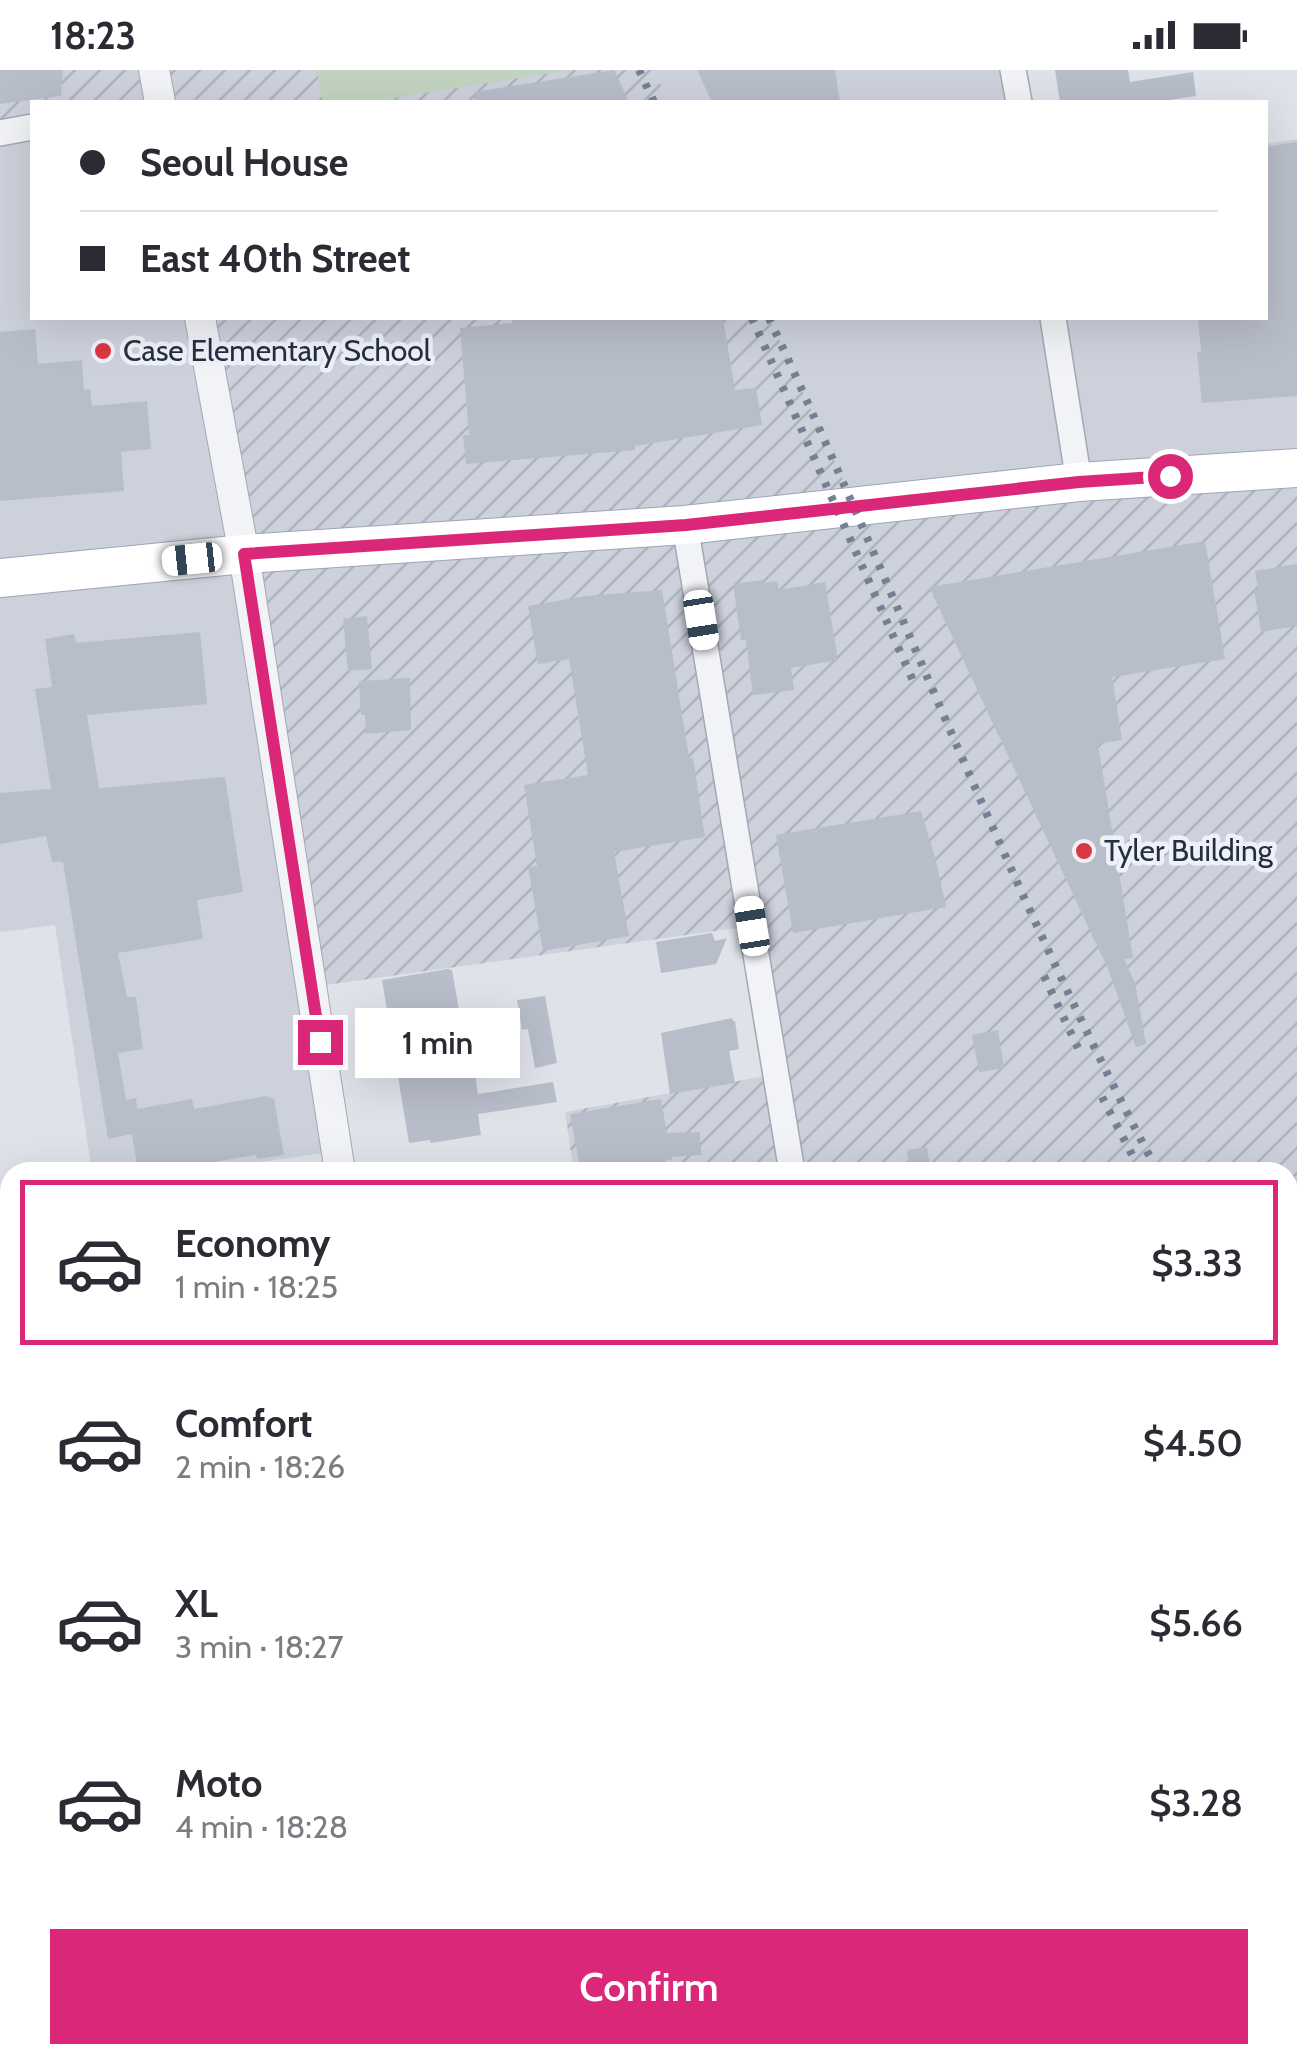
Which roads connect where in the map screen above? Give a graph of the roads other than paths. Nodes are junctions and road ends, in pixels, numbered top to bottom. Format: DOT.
graph roads {
  1 [pos="154,70"];
  2 [pos="1013,70"];
  3 [pos="160,100"];
  4 [pos="1018,100"];
  5 [pos="30,128"];
  6 [pos="0,133"];
  7 [pos="200,320"];
  8 [pos="1053,320"];
  9 [pos="1297,468"];
  10 [pos="1079,482"];
  11 [pos="686,525"];
  12 [pos="244,554"];
  13 [pos="0,578"];
  14 [pos="338,1162"];
  15 [pos="790,1162"];
  1 -- 3 [label="street"];
  2 -- 4 [label="street"];
  5 -- 6 [label="street"];
  7 -- 12 [label="street"];
  8 -- 10 [label="street"];
  9 -- 10 [label="main road"];
  10 -- 11 [label="main road"];
  11 -- 12 [label="main road"];
  11 -- 15 [label="street"];
  12 -- 13 [label="main road"];
  12 -- 14 [label="street"];
}
